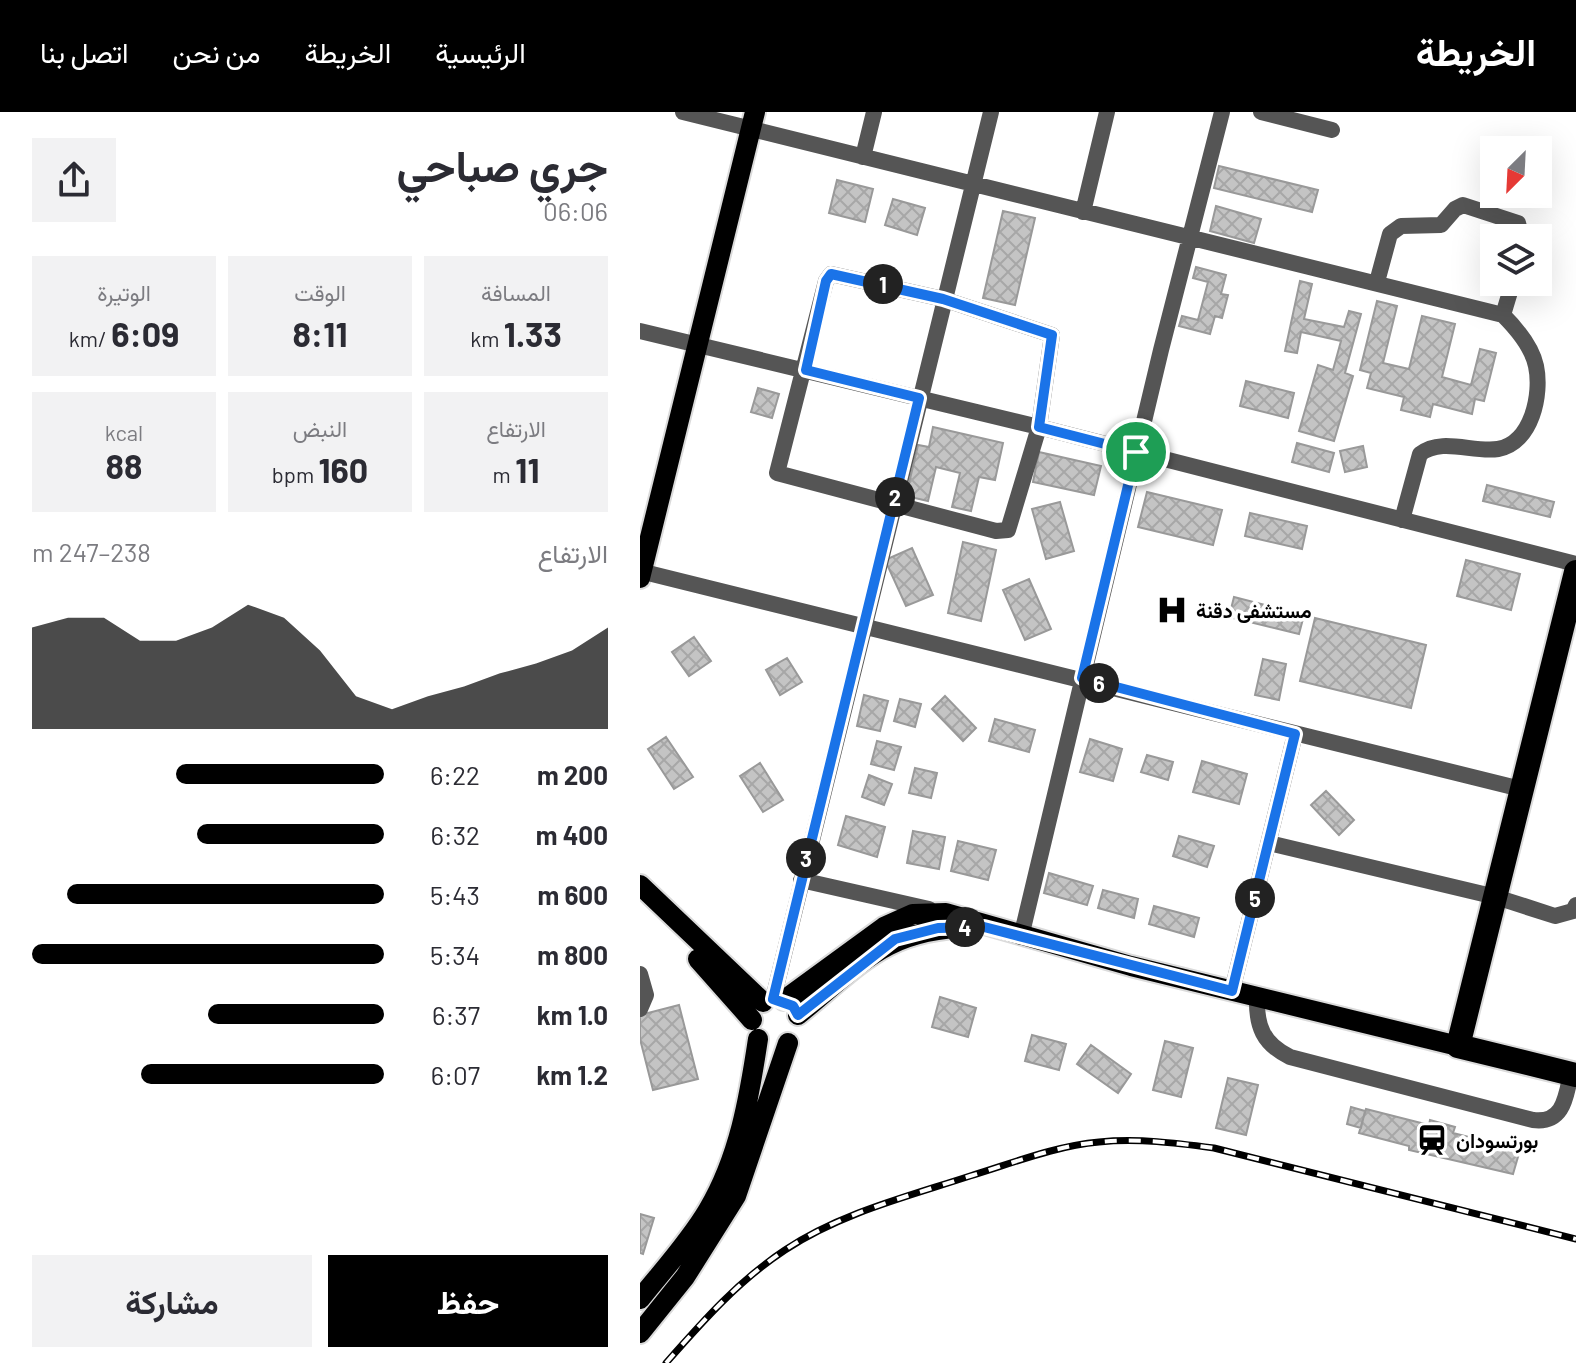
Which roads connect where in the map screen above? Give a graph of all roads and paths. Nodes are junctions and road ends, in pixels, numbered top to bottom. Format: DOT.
graph roads {
  1 [pos="683,112"];
  2 [pos="874,112"];
  3 [pos="991,112"];
  4 [pos="1107,112"];
  5 [pos="1222,112"];
  6 [pos="1261,112"];
  7 [pos="753,122"];
  8 [pos="1332,130"];
  9 [pos="863,157"];
  10 [pos="974,184"];
  11 [pos="1083,212"];
  12 [pos="1518,224"];
  13 [pos="1189,238"];
  14 [pos="1377,282"];
  15 [pos="1509,296"];
  16 [pos="943,299"];
  17 [pos="1503,315"];
  18 [pos="640,331"];
  19 [pos="698,347"];
  20 [pos="806,370"];
  21 [pos="919,398"];
  22 [pos="1039,427"];
  23 [pos="1136,452"];
  24 [pos="894,503"];
  25 [pos="1402,520"];
  26 [pos="1576,564"];
  27 [pos="1576,572"];
  28 [pos="641,574"];
  29 [pos="864,627"];
  30 [pos="1082,678"];
  31 [pos="1295,734"];
  32 [pos="1521,789"];
  33 [pos="1269,843"];
  34 [pos="801,880"];
  35 [pos="640,885"];
  36 [pos="1496,897"];
  37 [pos="640,904"];
  38 [pos="1576,905"];
  39 [pos="946,913"];
  40 [pos="984,927"];
  41 [pos="890,933"];
  42 [pos="1021,937"];
  43 [pos="640,974"];
  44 [pos="1232,991"];
  45 [pos="1257,997"];
  46 [pos="640,1009"];
  47 [pos="772,1013"];
  48 [pos="788,1043"];
  49 [pos="1458,1046"];
  50 [pos="1573,1074"];
  51 [pos="640,1299"];
  52 [pos="640,1333"];
  1 -- 7 [label="street"];
  2 -- 9 [label="street"];
  3 -- 10 [label="street"];
  4 -- 11 [label="street"];
  5 -- 13 [label="street"];
  6 -- 8 [label="street"];
  7 -- 9 [label="street"];
  7 -- 19 [label="main road"];
  9 -- 10 [label="street"];
  10 -- 11 [label="street"];
  10 -- 16 [label="street"];
  11 -- 13 [label="street"];
  12 -- 14 [label="street"];
  13 -- 14 [label="street"];
  13 -- 23 [label="street"];
  14 -- 17 [label="street"];
  15 -- 17 [label="street"];
  16 -- 20 [label="street"];
  16 -- 21 [label="street"];
  16 -- 22 [label="street"];
  17 -- 25 [label="street"];
  18 -- 19 [label="street"];
  19 -- 20 [label="street"];
  19 -- 28 [label="main road"];
  20 -- 21 [label="street"];
  20 -- 24 [label="street"];
  21 -- 22 [label="street"];
  21 -- 24 [label="street"];
  22 -- 23 [label="street"];
  22 -- 24 [label="street"];
  23 -- 25 [label="street"];
  23 -- 30 [label="street"];
  24 -- 29 [label="street"];
  25 -- 26 [label="street"];
  27 -- 32 [label="highway"];
  28 -- 29 [label="street"];
  29 -- 30 [label="street"];
  29 -- 34 [label="street"];
  30 -- 31 [label="street"];
  30 -- 42 [label="street"];
  31 -- 32 [label="street"];
  31 -- 33 [label="street"];
  32 -- 36 [label="highway"];
  33 -- 36 [label="street"];
  33 -- 44 [label="street"];
  34 -- 39 [label="street"];
  34 -- 47 [label="street"];
  35 -- 47 [label="main road"];
  36 -- 38 [label="street"];
  36 -- 49 [label="highway"];
  37 -- 47 [label="main road"];
  39 -- 40 [label="main road"];
  39 -- 41 [label="main road"];
  40 -- 41 [label="main road"];
  40 -- 42 [label="main road"];
  41 -- 47 [label="main road"];
  42 -- 44 [label="main road"];
  43 -- 46 [label="street"];
  44 -- 45 [label="main road"];
  45 -- 49 [label="main road"];
  45 -- 50 [label="street"];
  47 -- 48 [label="main road"];
  47 -- 48 [label="main road"];
  47 -- 51 [label="main road"];
  48 -- 52 [label="main road"];
  49 -- 50 [label="highway"];
}
